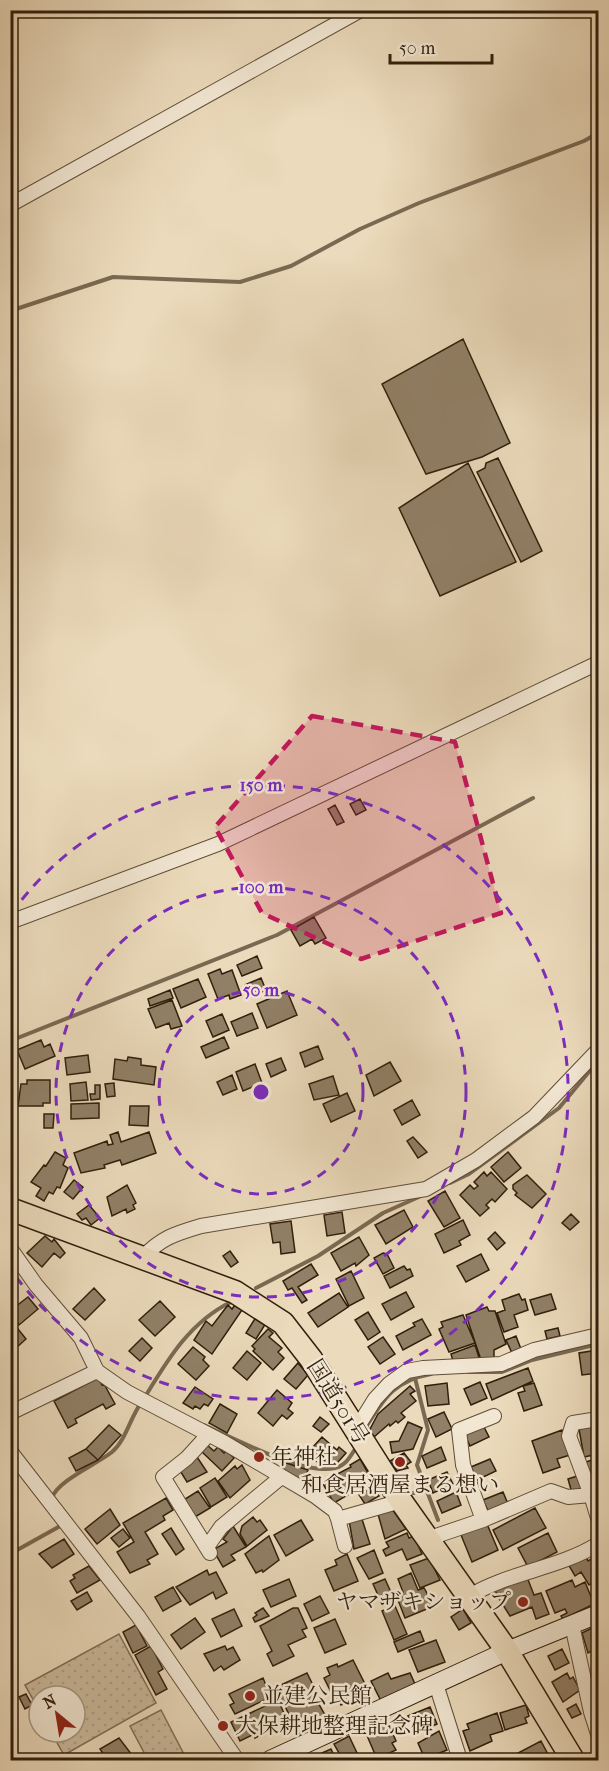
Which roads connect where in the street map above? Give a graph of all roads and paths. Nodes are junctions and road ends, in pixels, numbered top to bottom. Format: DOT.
graph roads {
  1 [pos="361,10"];
  2 [pos="10,205"];
  3 [pos="598,663"];
  4 [pos="10,922"];
  5 [pos="598,1050"];
  6 [pos="10,1209"];
  7 [pos="10,1248"];
  8 [pos="142,1258"];
  9 [pos="598,1335"];
  10 [pos="97,1371"];
  11 [pos="10,1413"];
  12 [pos="494,1416"];
  13 [pos="598,1419"];
  14 [pos="355,1431"];
  15 [pos="208,1436"];
  16 [pos="10,1451"];
  17 [pos="279,1478"];
  18 [pos="591,1495"];
  19 [pos="401,1501"];
  20 [pos="598,1518"];
  21 [pos="338,1519"];
  22 [pos="483,1520"];
  23 [pos="427,1539"];
  24 [pos="598,1545"];
  25 [pos="345,1546"];
  26 [pos="468,1597"];
  27 [pos="598,1614"];
  28 [pos="572,1625"];
  29 [pos="507,1651"];
  30 [pos="436,1684"];
  31 [pos="598,1734"];
  32 [pos="237,1761"];
  33 [pos="270,1761"];
  34 [pos="460,1761"];
  35 [pos="573,1761"];
  1 -- 2 [label="street"];
  3 -- 4 [label="street"];
  5 -- 8 [label="street"];
  6 -- 8 [label="highway, 国道501号"];
  7 -- 10 [label="street"];
  8 -- 14 [label="highway, 国道501号"];
  9 -- 14 [label="street"];
  10 -- 11 [label="street"];
  10 -- 15 [label="street"];
  12 -- 22 [label="street"];
  13 -- 18 [label="street"];
  14 -- 19 [label="highway, 国道501号"];
  15 -- 17 [label="street"];
  15 -- 17 [label="street"];
  16 -- 32 [label="street"];
  17 -- 21 [label="street"];
  18 -- 20 [label="street"];
  18 -- 22 [label="street"];
  19 -- 21 [label="street"];
  19 -- 23 [label="highway, 国道501号"];
  21 -- 25 [label="street"];
  22 -- 23 [label="street"];
  23 -- 26 [label="highway, 国道501号"];
  24 -- 26 [label="street"];
  26 -- 29 [label="highway, 国道501号"];
  27 -- 28 [label="main road"];
  28 -- 29 [label="main road"];
  28 -- 31 [label="street"];
  29 -- 30 [label="main road"];
  29 -- 35 [label="highway, 国道501号"];
  30 -- 33 [label="main road"];
  30 -- 34 [label="street"];
}
